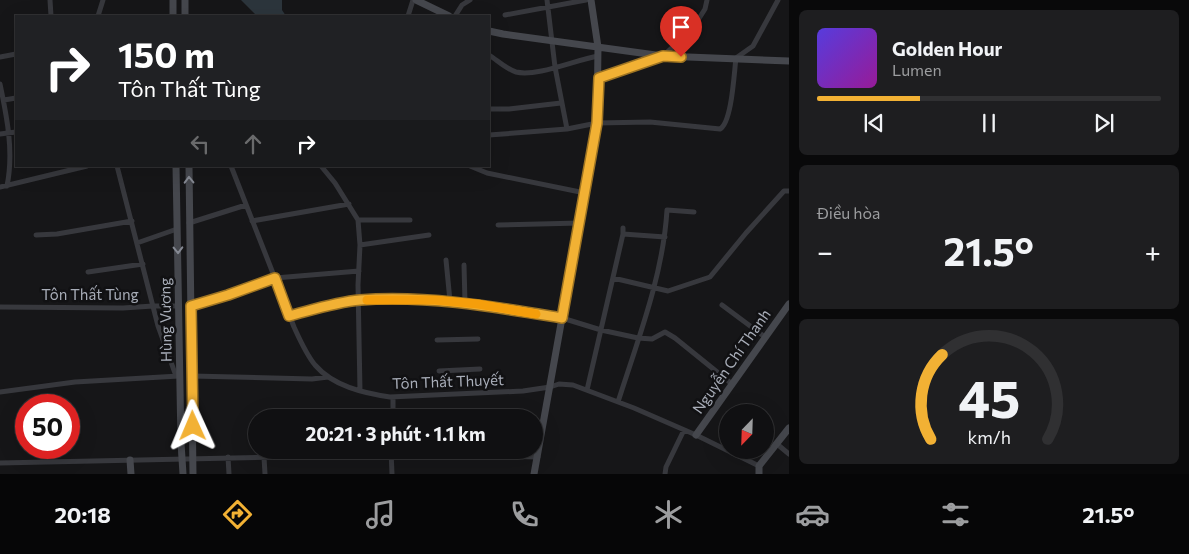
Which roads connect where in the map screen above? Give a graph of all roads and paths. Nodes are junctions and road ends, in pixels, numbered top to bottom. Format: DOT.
graph roads {
  1 [pos="50,0"];
  2 [pos="104,0"];
  3 [pos="173,0"];
  4 [pos="185,0"];
  5 [pos="415,0"];
  6 [pos="470,0"];
  7 [pos="547,0"];
  8 [pos="586,0"];
  9 [pos="591,0"];
  10 [pos="707,0"];
  11 [pos="778,0"];
  12 [pos="461,2"];
  13 [pos="548,8"];
  14 [pos="51,15"];
  15 [pos="98,15"];
  16 [pos="173,15"];
  17 [pos="186,15"];
  18 [pos="408,15"];
  19 [pos="447,15"];
  20 [pos="455,15"];
  21 [pos="504,15"];
  22 [pos="490,31"];
  23 [pos="552,41"];
  24 [pos="598,47"];
  25 [pos="15,54"];
  26 [pos="490,56"];
  27 [pos="598,56"];
  28 [pos="663,56"];
  29 [pos="0,57"];
  30 [pos="736,58"];
  31 [pos="789,61"];
  32 [pos="555,67"];
  33 [pos="599,78"];
  34 [pos="0,84"];
  35 [pos="2,98"];
  36 [pos="15,98"];
  37 [pos="561,103"];
  38 [pos="490,109"];
  39 [pos="597,123"];
  40 [pos="567,129"];
  41 [pos="15,132"];
  42 [pos="9,133"];
  43 [pos="0,134"];
  44 [pos="490,135"];
  45 [pos="83,167"];
  46 [pos="117,167"];
  47 [pos="176,167"];
  48 [pos="189,167"];
  49 [pos="231,167"];
  50 [pos="322,167"];
  51 [pos="472,167"];
  52 [pos="8,186"];
  53 [pos="0,187"];
  54 [pos="789,191"];
  55 [pos="585,193"];
  56 [pos="349,204"];
  57 [pos="246,205"];
  58 [pos="694,212"];
  59 [pos="358,220"];
  60 [pos="410,220"];
  61 [pos="132,221"];
  62 [pos="252,221"];
  63 [pos="580,223"];
  64 [pos="190,224"];
  65 [pos="498,225"];
  66 [pos="177,227"];
  67 [pos="623,228"];
  68 [pos="623,234"];
  69 [pos="36,235"];
  70 [pos="429,235"];
  71 [pos="665,237"];
  72 [pos="137,242"];
  73 [pos="360,245"];
  74 [pos="446,260"];
  75 [pos="143,264"];
  76 [pos="464,265"];
  77 [pos="359,271"];
  78 [pos="88,272"];
  79 [pos="275,278"];
  80 [pos="613,278"];
  81 [pos="653,288"];
  82 [pos="359,300"];
  83 [pos="450,301"];
  84 [pos="465,303"];
  85 [pos="789,304"];
  86 [pos="722,305"];
  87 [pos="153,306"];
  88 [pos="179,306"];
  89 [pos="191,306"];
  90 [pos="0,307"];
  91 [pos="289,316"];
  92 [pos="562,318"];
  93 [pos="601,330"];
  94 [pos="765,337"];
  95 [pos="638,338"];
  96 [pos="478,339"];
  97 [pos="437,340"];
  98 [pos="480,369"];
  99 [pos="439,371"];
  100 [pos="178,376"];
  101 [pos="192,376"];
  102 [pos="328,376"];
  103 [pos="732,384"];
  104 [pos="550,387"];
  105 [pos="587,390"];
  106 [pos="360,391"];
  107 [pos="0,392"];
  108 [pos="393,397"];
  109 [pos="618,402"];
  110 [pos="392,409"];
  111 [pos="543,428"];
  112 [pos="789,428"];
  113 [pos="684,430"];
  114 [pos="696,435"];
  115 [pos="777,444"];
  116 [pos="789,454"];
  117 [pos="228,457"];
  118 [pos="248,457"];
  119 [pos="183,458"];
  120 [pos="193,458"];
  121 [pos="264,459"];
  122 [pos="391,459"];
  123 [pos="538,459"];
  124 [pos="130,460"];
  125 [pos="0,463"];
  126 [pos="759,466"];
  127 [pos="131,474"];
  128 [pos="183,474"];
  129 [pos="193,474"];
  130 [pos="229,474"];
  131 [pos="265,474"];
  132 [pos="392,474"];
  133 [pos="534,474"];
  134 [pos="664,474"];
  135 [pos="759,474"];
  1 -- 14 [label="street"];
  2 -- 15 [label="street"];
  3 -- 16 [label="street"];
  4 -- 17 [label="street"];
  5 -- 18 [label="street"];
  5 -- 19 [label="street"];
  6 -- 12 [label="street"];
  7 -- 13 [label="street"];
  8 -- 13 [label="street"];
  9 -- 24 [label="street"];
  10 -- 28 [label="street"];
  11 -- 30 [label="street"];
  12 -- 20 [label="street"];
  13 -- 21 [label="street"];
  13 -- 23 [label="street"];
  22 -- 23 [label="street"];
  23 -- 24 [label="street"];
  23 -- 32 [label="street"];
  24 -- 27 [label="street"];
  24 -- 28 [label="street"];
  25 -- 29 [label="street"];
  26 -- 32 [label="street"];
  27 -- 32 [label="street"];
  27 -- 33 [label="street"];
  28 -- 30 [label="street"];
  28 -- 33 [label="street"];
  30 -- 31 [label="street"];
  30 -- 39 [label="street"];
  32 -- 37 [label="street"];
  33 -- 39 [label="street"];
  34 -- 35 [label="street"];
  35 -- 36 [label="street"];
  35 -- 42 [label="street"];
  37 -- 38 [label="street"];
  37 -- 40 [label="street"];
  39 -- 40 [label="street"];
  39 -- 55 [label="street"];
  40 -- 44 [label="street"];
  41 -- 42 [label="street"];
  42 -- 43 [label="street"];
  42 -- 52 [label="street"];
  45 -- 52 [label="street"];
  46 -- 61 [label="street"];
  47 -- 66 [label="street, Hùng Vương"];
  64 -- 48 [label="street, Hùng Vương, one-way"];
  49 -- 57 [label="street, Tôn Thất Thuyết"];
  50 -- 56 [label="street"];
  51 -- 55 [label="street"];
  52 -- 53 [label="street"];
  54 -- 81 [label="street"];
  55 -- 63 [label="street"];
  56 -- 59 [label="street"];
  56 -- 62 [label="street"];
  57 -- 62 [label="street, Tôn Thất Thuyết"];
  57 -- 64 [label="street"];
  58 -- 71 [label="street"];
  59 -- 60 [label="street"];
  59 -- 73 [label="street"];
  61 -- 69 [label="street"];
  61 -- 72 [label="street"];
  62 -- 79 [label="street, Tôn Thất Thuyết"];
  63 -- 65 [label="street"];
  63 -- 92 [label="street"];
  64 -- 66 [label="street"];
  64 -- 89 [label="street, Hùng Vương"];
  66 -- 72 [label="street"];
  66 -- 88 [label="street, Hùng Vương, one-way"];
  67 -- 68 [label="street"];
  68 -- 71 [label="street"];
  68 -- 80 [label="street"];
  70 -- 73 [label="street"];
  71 -- 81 [label="street"];
  72 -- 75 [label="street"];
  73 -- 77 [label="street"];
  74 -- 83 [label="street"];
  75 -- 78 [label="street"];
  75 -- 87 [label="street"];
  76 -- 84 [label="street"];
  77 -- 79 [label="street"];
  77 -- 82 [label="street"];
  79 -- 89 [label="street"];
  79 -- 91 [label="street, Tôn Thất Thuyết"];
  80 -- 81 [label="street"];
  80 -- 93 [label="street"];
  81 -- 95 [label="street"];
  82 -- 83 [label="street"];
  82 -- 91 [label="street"];
  82 -- 106 [label="street"];
  83 -- 84 [label="street"];
  84 -- 92 [label="street"];
  85 -- 94 [label="street, Nguyễn Chí Thanh"];
  86 -- 94 [label="street"];
  87 -- 88 [label="street, Tôn Thất Tùng"];
  87 -- 90 [label="street, Tôn Thất Tùng"];
  87 -- 100 [label="street"];
  88 -- 89 [label="street"];
  88 -- 100 [label="street, Hùng Vương"];
  89 -- 101 [label="street, Hùng Vương"];
  91 -- 102 [label="street, Tôn Thất Thuyết"];
  92 -- 93 [label="street"];
  92 -- 104 [label="street"];
  93 -- 95 [label="street"];
  93 -- 105 [label="street"];
  94 -- 103 [label="street, Nguyễn Chí Thanh"];
  95 -- 103 [label="street"];
  95 -- 109 [label="street"];
  96 -- 97 [label="street"];
  98 -- 99 [label="street"];
  100 -- 101 [label="street"];
  100 -- 107 [label="street"];
  100 -- 119 [label="street, Hùng Vương"];
  101 -- 102 [label="street"];
  101 -- 120 [label="street, Hùng Vương"];
  102 -- 106 [label="street, Tôn Thất Thuyết"];
  103 -- 114 [label="street, Nguyễn Chí Thanh"];
  104 -- 105 [label="street, Tôn Thất Thuyết"];
  104 -- 108 [label="street, Tôn Thất Thuyết"];
  104 -- 111 [label="street"];
  105 -- 109 [label="street, Tôn Thất Thuyết"];
  106 -- 108 [label="street, Tôn Thất Thuyết"];
  108 -- 110 [label="street"];
  109 -- 113 [label="street, Tôn Thất Thuyết"];
  112 -- 115 [label="street"];
  113 -- 114 [label="street, Tôn Thất Thuyết"];
  113 -- 134 [label="street"];
  114 -- 126 [label="street, Tôn Thất Thuyết"];
  115 -- 116 [label="street"];
  115 -- 126 [label="street"];
  117 -- 118 [label="street"];
  117 -- 120 [label="street"];
  117 -- 130 [label="street"];
  119 -- 120 [label="street"];
  119 -- 124 [label="street"];
  119 -- 128 [label="street, Hùng Vương"];
  120 -- 129 [label="street, Hùng Vương"];
  121 -- 131 [label="street"];
  122 -- 132 [label="street"];
  123 -- 133 [label="street"];
  124 -- 125 [label="street"];
  124 -- 127 [label="street"];
  126 -- 135 [label="street"];
}
